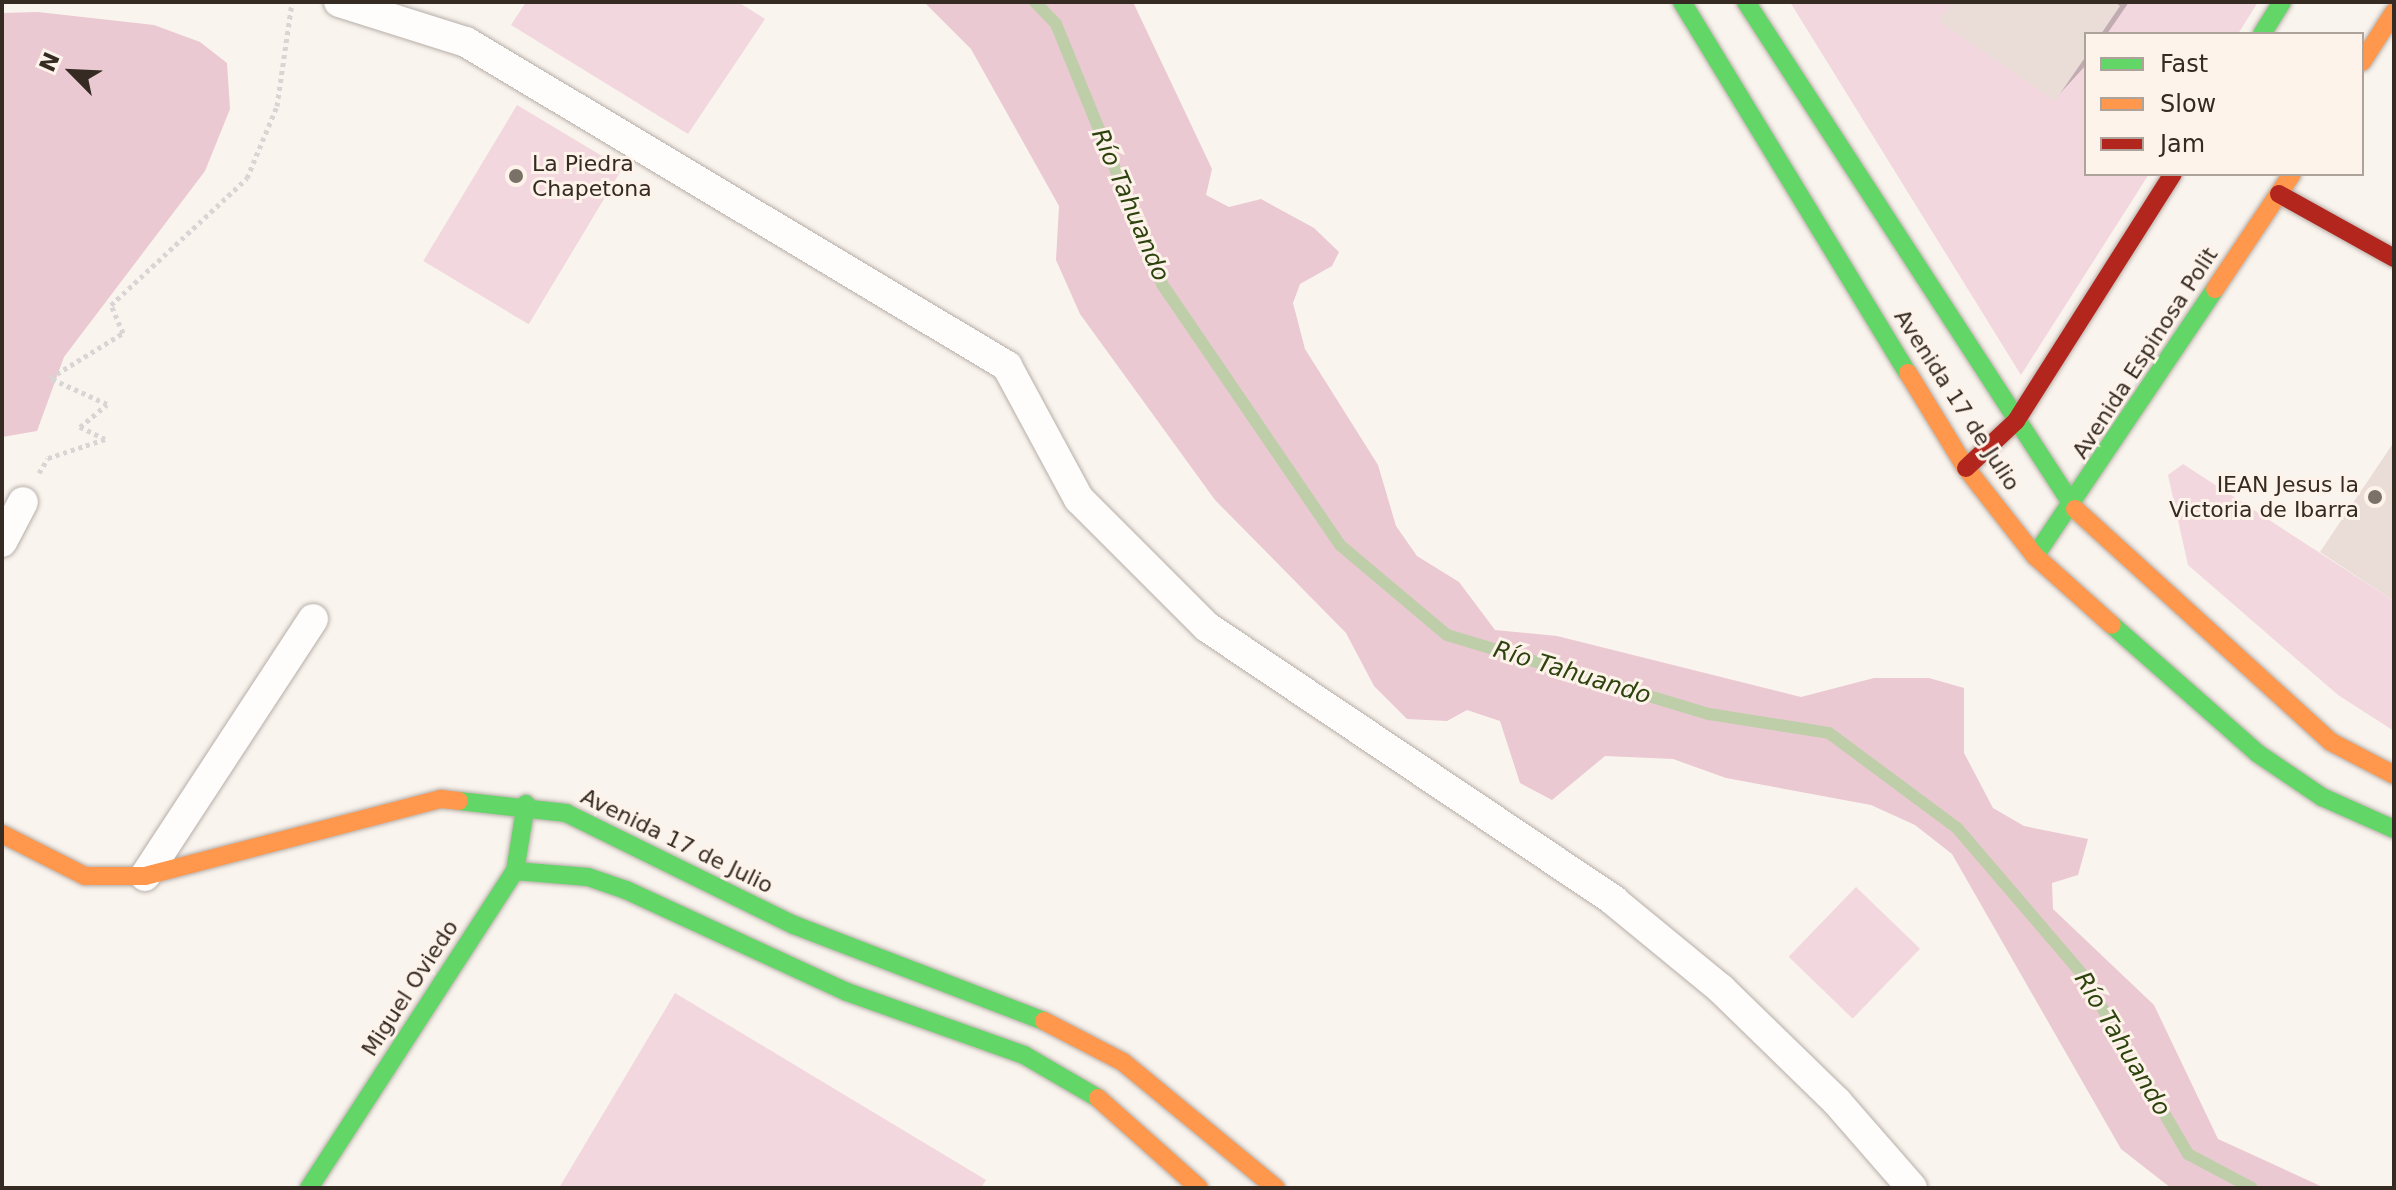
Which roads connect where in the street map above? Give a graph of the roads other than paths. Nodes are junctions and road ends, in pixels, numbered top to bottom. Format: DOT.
graph roads {
  1 [pos="339,2"];
  2 [pos="1682,2"];
  3 [pos="1746,2"];
  4 [pos="2282,2"];
  5 [pos="2394,12"];
  6 [pos="2263,32"];
  7 [pos="2364,59"];
  8 [pos="2172,176"];
  9 [pos="2291,176"];
  10 [pos="2279,194"];
  11 [pos="2394,258"];
  12 [pos="2016,421"];
  13 [pos="1966,468"];
  14 [pos="23,502"];
  15 [pos="2073,507"];
  16 [pos="2,542"];
  17 [pos="2035,556"];
  18 [pos="313,619"];
  19 [pos="2394,775"];
  20 [pos="526,804"];
  21 [pos="2394,829"];
  22 [pos="2,834"];
  23 [pos="515,871"];
  24 [pos="145,876"];
  25 [pos="309,1188"];
  26 [pos="1199,1188"];
  27 [pos="1276,1188"];
  28 [pos="1912,1188"];
  1 -- 28 [label="street"];
  2 -- 13 [label="main road, Avenida 17 de Julio"];
  3 -- 12 [label="main road, Avenida 17 de Julio"];
  4 -- 6 [label="main road"];
  5 -- 7 [label="main road"];
  8 -- 12 [label="main road"];
  9 -- 10 [label="main road, Avenida Espinosa Polit"];
  10 -- 11 [label="main road"];
  10 -- 15 [label="main road, Avenida Espinosa Polit"];
  12 -- 13 [label="main road"];
  12 -- 15 [label="main road, Avenida 17 de Julio"];
  13 -- 17 [label="main road, Avenida 17 de Julio"];
  14 -- 16 [label="street"];
  15 -- 17 [label="main road, Avenida Espinosa Polit"];
  15 -- 19 [label="main road, Avenida 17 de Julio"];
  17 -- 21 [label="main road, Avenida 17 de Julio"];
  18 -- 24 [label="street"];
  20 -- 23 [label="main road, Miguel Oviedo"];
  20 -- 24 [label="main road, Avenida 17 de Julio"];
  20 -- 27 [label="main road, Avenida 17 de Julio"];
  22 -- 24 [label="main road, Avenida 17 de Julio"];
  23 -- 25 [label="main road, Miguel Oviedo"];
  23 -- 26 [label="main road"];
}
